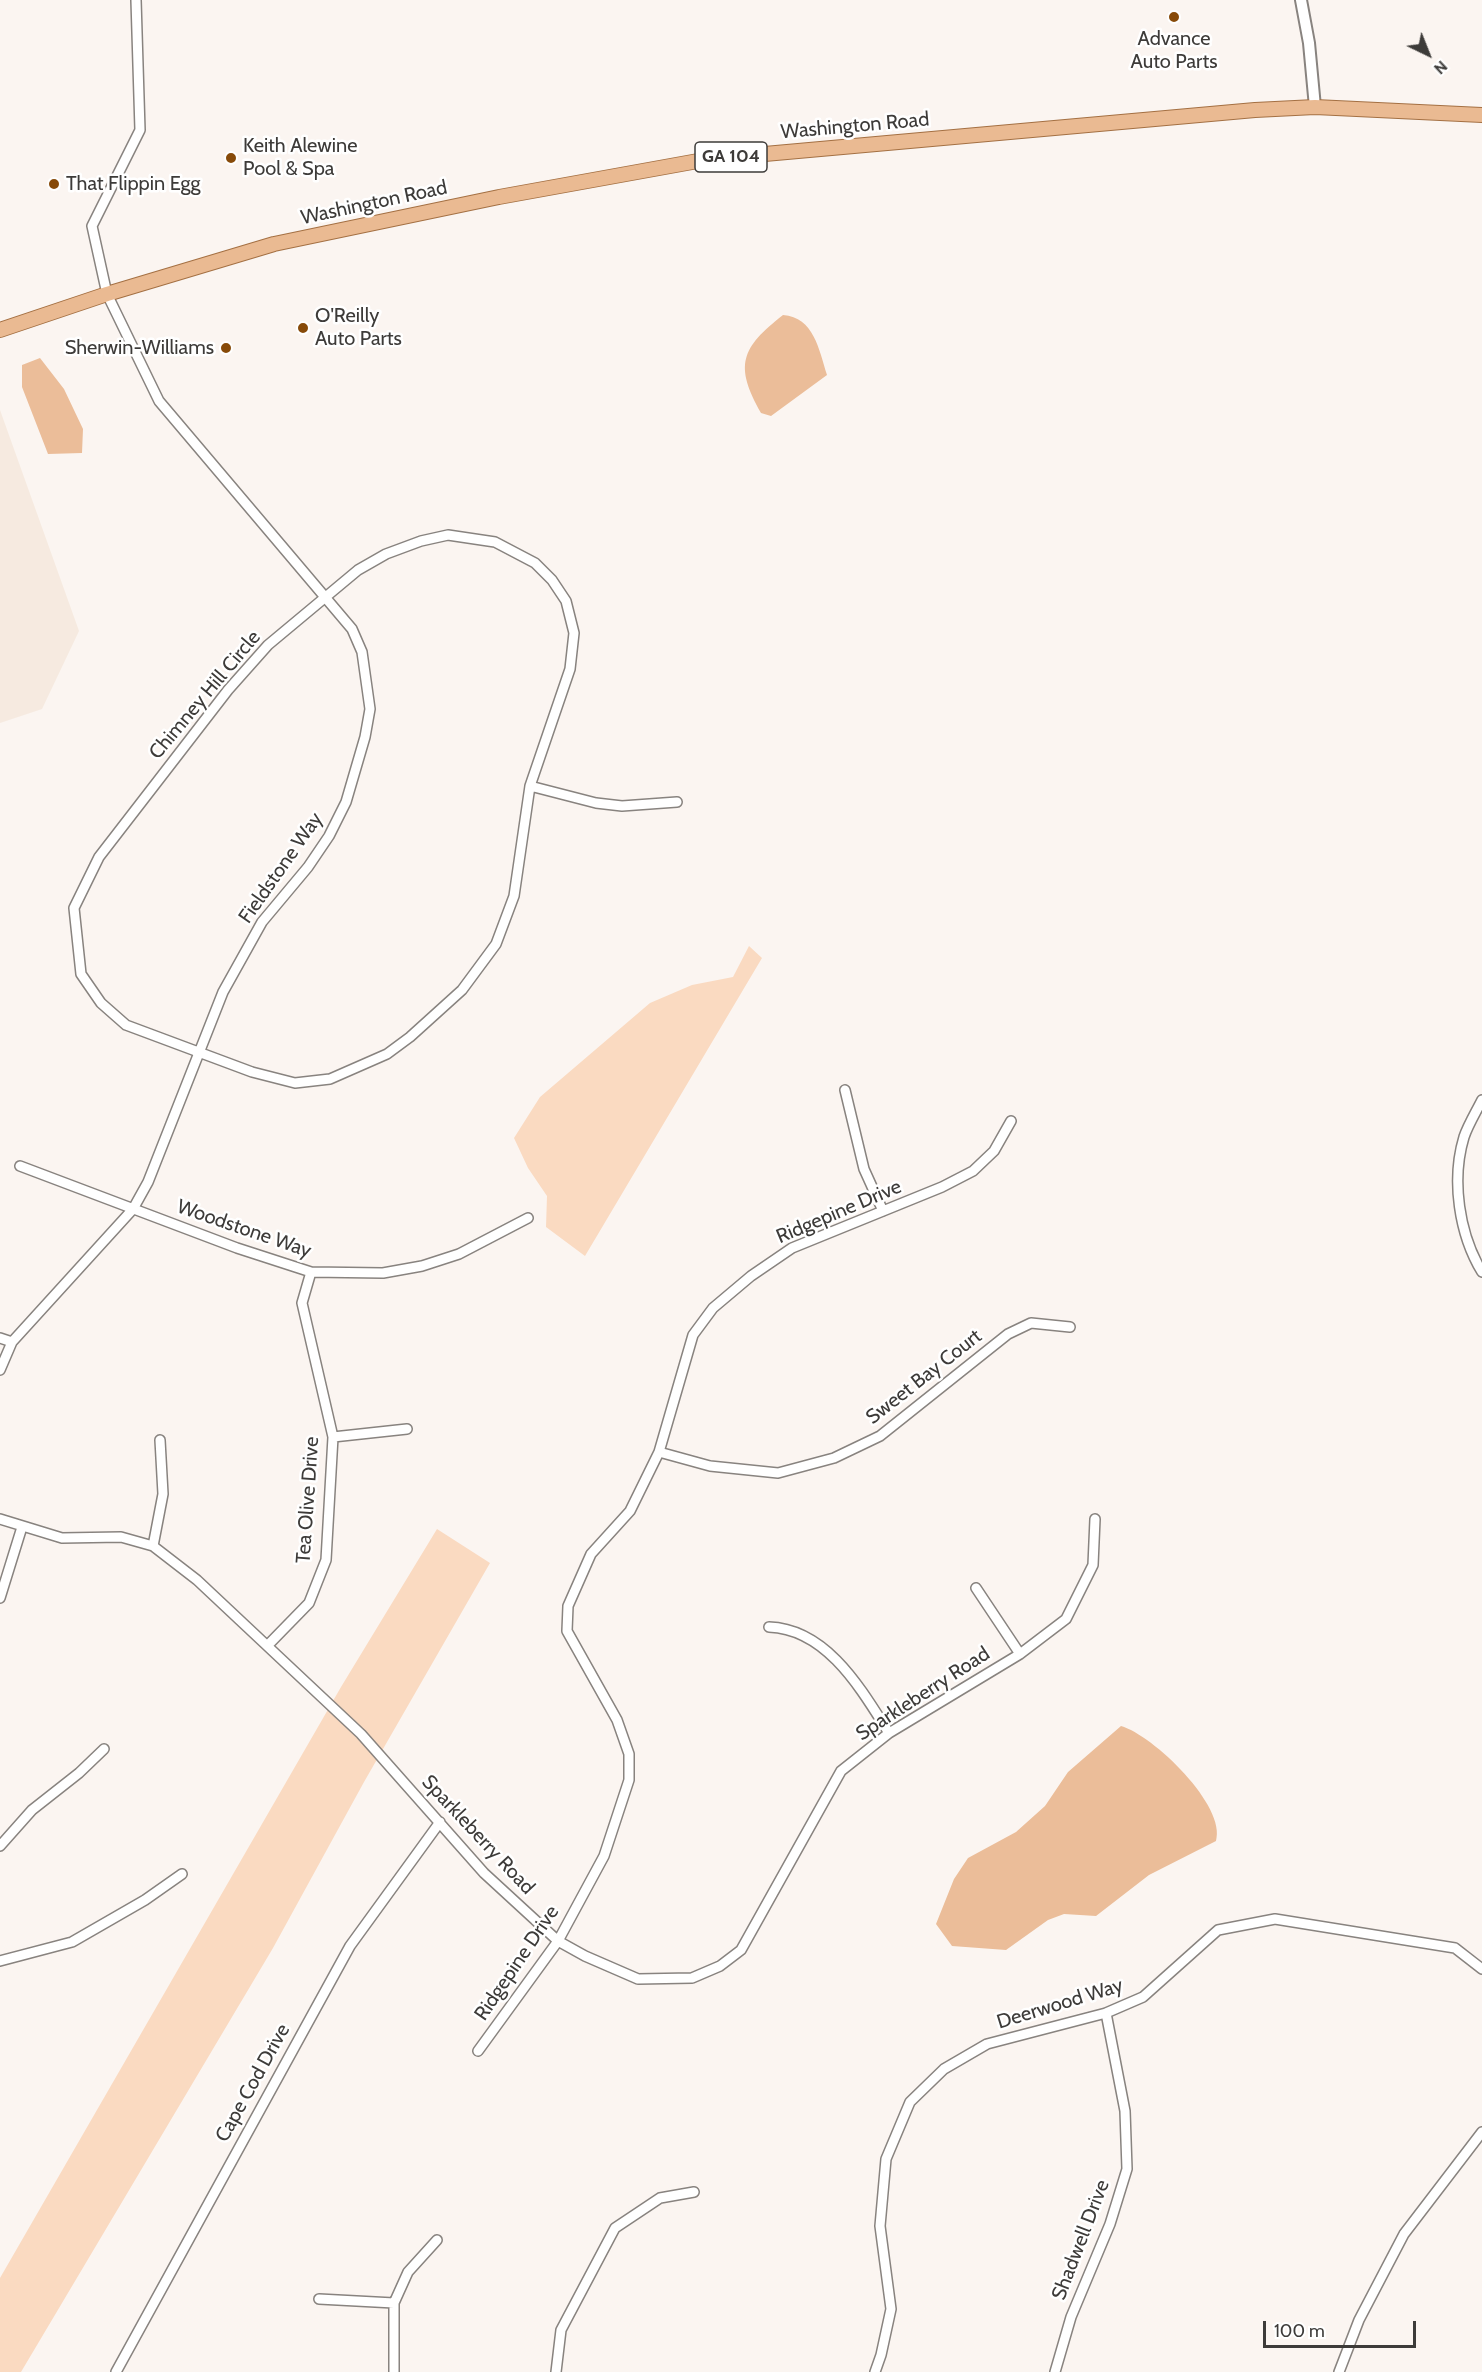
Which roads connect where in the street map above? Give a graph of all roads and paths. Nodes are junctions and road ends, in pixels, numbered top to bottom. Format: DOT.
graph roads {
  1 [pos="136,0"];
  2 [pos="1301,0"];
  3 [pos="1315,107"];
  4 [pos="1482,115"];
  5 [pos="107,294"];
  6 [pos="0,330"];
  7 [pos="324,596"];
  8 [pos="530,786"];
  9 [pos="677,802"];
  10 [pos="198,1054"];
  11 [pos="845,1089"];
  12 [pos="1482,1100"];
  13 [pos="1011,1121"];
  14 [pos="20,1166"];
  15 [pos="133,1209"];
  16 [pos="883,1211"];
  17 [pos="528,1218"];
  18 [pos="311,1272"];
  19 [pos="1482,1272"];
  20 [pos="1070,1327"];
  21 [pos="0,1338"];
  22 [pos="12,1342"];
  23 [pos="0,1370"];
  24 [pos="407,1429"];
  25 [pos="333,1437"];
  26 [pos="160,1440"];
  27 [pos="659,1452"];
  28 [pos="1095,1519"];
  29 [pos="0,1520"];
  30 [pos="22,1527"];
  31 [pos="153,1546"];
  32 [pos="976,1588"];
  33 [pos="0,1598"];
  34 [pos="769,1627"];
  35 [pos="268,1645"];
  36 [pos="1020,1654"];
  37 [pos="889,1733"];
  38 [pos="104,1749"];
  39 [pos="440,1822"];
  40 [pos="0,1846"];
  41 [pos="182,1874"];
  42 [pos="558,1941"];
  43 [pos="0,1961"];
  44 [pos="1482,1969"];
  45 [pos="1106,2013"];
  46 [pos="478,2051"];
  47 [pos="1482,2133"];
  48 [pos="694,2192"];
  49 [pos="437,2240"];
  50 [pos="319,2299"];
  51 [pos="394,2303"];
  52 [pos="116,2372"];
  53 [pos="394,2372"];
  54 [pos="556,2372"];
  55 [pos="875,2372"];
  56 [pos="1054,2372"];
  57 [pos="1339,2372"];
  1 -- 5 [label="street, Fieldstone Way"];
  2 -- 3 [label="street"];
  3 -- 4 [label="main road, Washington Road / GA 104"];
  3 -- 5 [label="main road, Washington Road / GA 104"];
  5 -- 6 [label="main road, Washington Road / GA 104"];
  5 -- 7 [label="street, Fieldstone Way"];
  7 -- 8 [label="street, Chimney Hill Circle"];
  7 -- 10 [label="street, Fieldstone Way"];
  7 -- 10 [label="street, Chimney Hill Circle"];
  8 -- 9 [label="street"];
  8 -- 10 [label="street, Chimney Hill Circle"];
  10 -- 15 [label="street, Fieldstone Way"];
  11 -- 16 [label="street"];
  12 -- 19 [label="street"];
  13 -- 16 [label="street, Ridgepine Drive"];
  14 -- 15 [label="street, Woodstone Way"];
  15 -- 18 [label="street, Woodstone Way"];
  15 -- 22 [label="street, Fieldstone Way"];
  16 -- 27 [label="street, Ridgepine Drive"];
  17 -- 18 [label="street, Woodstone Way"];
  18 -- 25 [label="street, Tea Olive Drive"];
  20 -- 27 [label="street, Sweet Bay Court"];
  21 -- 22 [label="street"];
  22 -- 23 [label="street, Fieldstone Way"];
  24 -- 25 [label="street"];
  25 -- 35 [label="street, Tea Olive Drive"];
  26 -- 31 [label="street"];
  27 -- 42 [label="street, Ridgepine Drive"];
  28 -- 36 [label="street, Sparkleberry Road"];
  29 -- 30 [label="street, Sparkleberry Road"];
  30 -- 31 [label="street, Sparkleberry Road"];
  30 -- 33 [label="street"];
  31 -- 35 [label="street, Sparkleberry Road"];
  32 -- 36 [label="street"];
  34 -- 37 [label="street"];
  35 -- 39 [label="street, Sparkleberry Road"];
  36 -- 37 [label="street, Sparkleberry Road"];
  37 -- 42 [label="street, Sparkleberry Road"];
  38 -- 40 [label="street"];
  39 -- 42 [label="street, Sparkleberry Road"];
  39 -- 52 [label="street, Cape Cod Drive"];
  41 -- 43 [label="street"];
  42 -- 46 [label="street, Ridgepine Drive"];
  44 -- 45 [label="street, Deerwood Way"];
  45 -- 55 [label="street, Deerwood Way"];
  45 -- 56 [label="street, Shadwell Drive"];
  47 -- 57 [label="street"];
  48 -- 54 [label="street"];
  49 -- 51 [label="street"];
  50 -- 51 [label="street"];
  51 -- 53 [label="street"];
}
